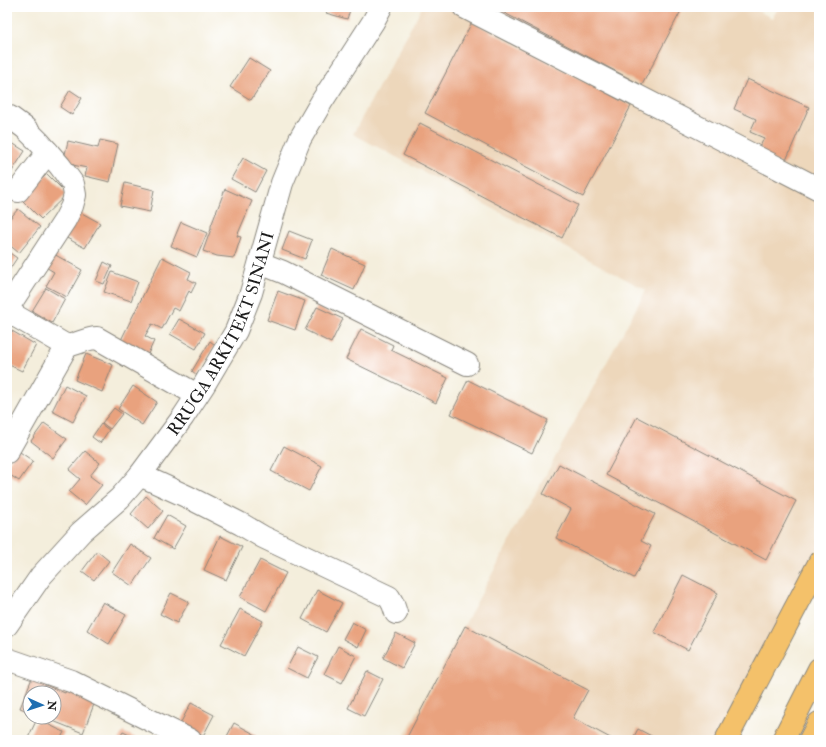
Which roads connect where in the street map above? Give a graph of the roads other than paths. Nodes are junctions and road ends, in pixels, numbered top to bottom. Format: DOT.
graph roads {
  1 [pos="382,7"];
  2 [pos="464,7"];
  3 [pos="10,117"];
  4 [pos="48,152"];
  5 [pos="819,189"];
  6 [pos="18,191"];
  7 [pos="260,263"];
  8 [pos="7,310"];
  9 [pos="67,346"];
  10 [pos="467,364"];
  11 [pos="197,395"];
  12 [pos="7,452"];
  13 [pos="140,475"];
  14 [pos="819,563"];
  15 [pos="396,613"];
  16 [pos="7,625"];
  17 [pos="7,659"];
  18 [pos="819,669"];
  19 [pos="819,723"];
  20 [pos="190,740"];
  21 [pos="726,740"];
  22 [pos="783,740"];
  23 [pos="810,740"];
  1 -- 7 [label="street, RRUGA ARKITEKT SINANI"];
  2 -- 5 [label="street"];
  3 -- 4 [label="street"];
  4 -- 6 [label="street"];
  4 -- 8 [label="street"];
  7 -- 10 [label="street"];
  7 -- 11 [label="street, RRUGA ARKITEKT SINANI"];
  8 -- 9 [label="street"];
  9 -- 11 [label="street"];
  9 -- 12 [label="street"];
  11 -- 13 [label="street, RRUGA ARKITEKT SINANI"];
  13 -- 15 [label="street"];
  13 -- 16 [label="street, RRUGA ARKITEKT SINANI"];
  14 -- 21 [label="main road"];
  17 -- 20 [label="street"];
  18 -- 22 [label="main road"];
  19 -- 23 [label="main road"];
}
